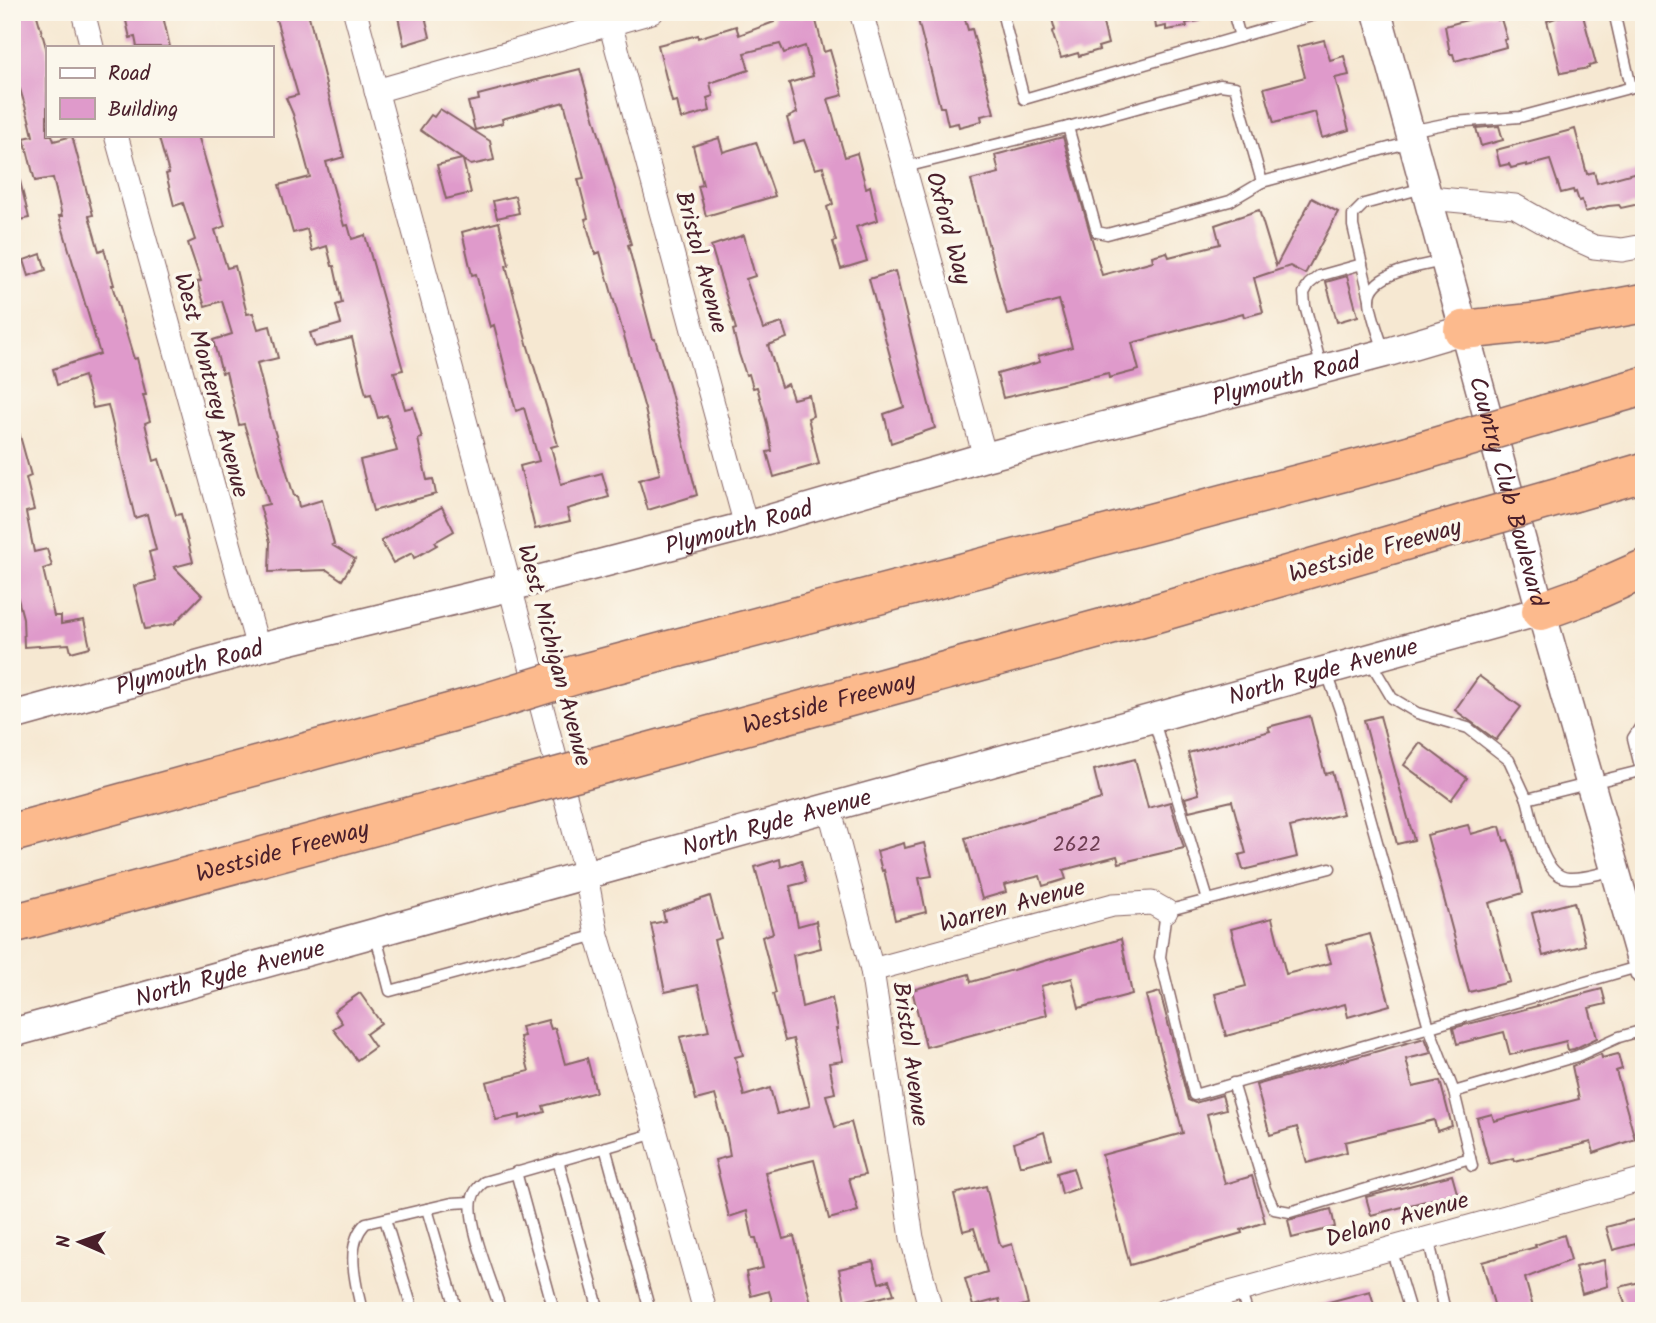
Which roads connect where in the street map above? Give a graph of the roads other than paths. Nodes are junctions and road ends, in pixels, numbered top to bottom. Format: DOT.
graph roads {
  1 [pos="83,12"];
  2 [pos="355,12"];
  3 [pos="652,12"];
  4 [pos="860,12"];
  5 [pos="1002,12"];
  6 [pos="1233,12"];
  7 [pos="1325,12"];
  8 [pos="1377,12"];
  9 [pos="1614,12"];
  10 [pos="608,18"];
  11 [pos="1240,37"];
  12 [pos="92,46"];
  13 [pos="1644,84"];
  14 [pos="1631,87"];
  15 [pos="376,91"];
  16 [pos="1068,127"];
  17 [pos="116,136"];
  18 [pos="1412,136"];
  19 [pos="905,167"];
  20 [pos="1262,182"];
  21 [pos="1427,193"];
  22 [pos="1644,246"];
  23 [pos="1445,260"];
  24 [pos="1362,264"];
  25 [pos="1370,299"];
  26 [pos="1644,303"];
  27 [pos="1463,330"];
  28 [pos="1385,353"];
  29 [pos="1322,369"];
  30 [pos="1644,386"];
  31 [pos="985,457"];
  32 [pos="1644,472"];
  33 [pos="746,526"];
  34 [pos="1644,569"];
  35 [pos="510,587"];
  36 [pos="1541,611"];
  37 [pos="258,649"];
  38 [pos="1369,659"];
  39 [pos="1326,670"];
  40 [pos="12,716"];
  41 [pos="1153,718"];
  42 [pos="1644,721"];
  43 [pos="1643,774"];
  44 [pos="1591,784"];
  45 [pos="1527,799"];
  46 [pos="829,807"];
  47 [pos="12,833"];
  48 [pos="1330,868"];
  49 [pos="1615,871"];
  50 [pos="586,875"];
  51 [pos="1208,900"];
  52 [pos="1166,911"];
  53 [pos="12,925"];
  54 [pos="375,933"];
  55 [pos="597,934"];
  56 [pos="1643,968"];
  57 [pos="872,970"];
  58 [pos="1429,1027"];
  59 [pos="1644,1030"];
  60 [pos="12,1032"];
  61 [pos="1233,1083"];
  62 [pos="1454,1092"];
  63 [pos="656,1132"];
  64 [pos="605,1147"];
  65 [pos="558,1160"];
  66 [pos="516,1172"];
  67 [pos="1644,1179"];
  68 [pos="471,1202"];
  69 [pos="427,1209"];
  70 [pos="385,1219"];
  71 [pos="1428,1237"];
  72 [pos="1391,1248"];
  73 [pos="1244,1300"];
  74 [pos="362,1311"];
  75 [pos="413,1311"];
  76 [pos="457,1311"];
  77 [pos="501,1311"];
  78 [pos="554,1311"];
  79 [pos="599,1311"];
  80 [pos="650,1311"];
  81 [pos="705,1311"];
  82 [pos="931,1311"];
  83 [pos="1164,1311"];
  84 [pos="1410,1311"];
  85 [pos="1445,1311"];
  1 -- 12 [label="street"];
  2 -- 15 [label="street, West Michigan Avenue"];
  3 -- 10 [label="street"];
  4 -- 19 [label="street, Oxford Way"];
  5 -- 11 [label="lane"];
  6 -- 11 [label="lane"];
  7 -- 11 [label="lane"];
  8 -- 18 [label="street, Country Club Boulevard"];
  9 -- 14 [label="lane"];
  10 -- 15 [label="street"];
  10 -- 33 [label="street, Bristol Avenue"];
  13 -- 14 [label="lane"];
  14 -- 18 [label="lane"];
  15 -- 35 [label="street, West Michigan Avenue"];
  16 -- 19 [label="lane"];
  16 -- 20 [label="lane"];
  16 -- 20 [label="lane"];
  17 -- 37 [label="street, West Monterey Avenue"];
  18 -- 20 [label="lane"];
  18 -- 21 [label="street, Country Club Boulevard"];
  19 -- 31 [label="street, Oxford Way"];
  21 -- 22 [label="street"];
  21 -- 23 [label="street, Country Club Boulevard"];
  21 -- 24 [label="lane"];
  23 -- 25 [label="lane"];
  23 -- 27 [label="street, Country Club Boulevard"];
  24 -- 25 [label="lane"];
  24 -- 29 [label="lane"];
  25 -- 28 [label="lane"];
  26 -- 27 [label="highway"];
  27 -- 28 [label="street, Plymouth Road"];
  27 -- 36 [label="street, Country Club Boulevard"];
  28 -- 29 [label="street, Plymouth Road"];
  29 -- 31 [label="street, Plymouth Road"];
  30 -- 47 [label="highway, bridge"];
  31 -- 33 [label="street, Plymouth Road"];
  32 -- 53 [label="highway, Westside Freeway, bridge"];
  33 -- 35 [label="street, Plymouth Road"];
  34 -- 36 [label="highway"];
  35 -- 37 [label="street, Plymouth Road"];
  35 -- 50 [label="street, West Michigan Avenue"];
  36 -- 38 [label="street, North Ryde Avenue"];
  36 -- 44 [label="street, Country Club Boulevard"];
  37 -- 40 [label="street, Plymouth Road"];
  38 -- 39 [label="street, North Ryde Avenue"];
  38 -- 45 [label="lane"];
  39 -- 41 [label="street, North Ryde Avenue"];
  39 -- 58 [label="lane"];
  41 -- 46 [label="street, North Ryde Avenue"];
  41 -- 51 [label="lane"];
  42 -- 43 [label="lane"];
  43 -- 44 [label="lane"];
  44 -- 45 [label="lane"];
  44 -- 49 [label="street, Country Club Boulevard"];
  45 -- 49 [label="lane"];
  46 -- 50 [label="street, North Ryde Avenue"];
  46 -- 57 [label="street, Bristol Avenue"];
  48 -- 51 [label="lane"];
  49 -- 56 [label="street, Country Club Boulevard"];
  50 -- 54 [label="street, North Ryde Avenue"];
  50 -- 55 [label="street, West Michigan Avenue"];
  51 -- 52 [label="lane"];
  52 -- 57 [label="street, Warren Avenue"];
  52 -- 61 [label="lane"];
  54 -- 55 [label="lane"];
  54 -- 60 [label="street, North Ryde Avenue"];
  55 -- 63 [label="street, West Michigan Avenue"];
  56 -- 58 [label="lane"];
  57 -- 82 [label="street, Bristol Avenue"];
  58 -- 61 [label="lane"];
  58 -- 62 [label="lane"];
  59 -- 62 [label="lane"];
  61 -- 62 [label="lane"];
  63 -- 64 [label="lane"];
  63 -- 81 [label="street, West Michigan Avenue"];
  64 -- 65 [label="lane"];
  64 -- 80 [label="lane"];
  65 -- 66 [label="lane"];
  65 -- 79 [label="lane"];
  66 -- 68 [label="lane"];
  66 -- 78 [label="lane"];
  67 -- 71 [label="street, Delano Avenue"];
  68 -- 69 [label="lane"];
  68 -- 77 [label="lane"];
  69 -- 70 [label="lane"];
  69 -- 76 [label="lane"];
  70 -- 74 [label="lane"];
  70 -- 75 [label="lane"];
  71 -- 72 [label="street, Delano Avenue"];
  71 -- 85 [label="lane"];
  72 -- 73 [label="street, Delano Avenue"];
  72 -- 84 [label="lane"];
  73 -- 83 [label="street, Delano Avenue"];
}
